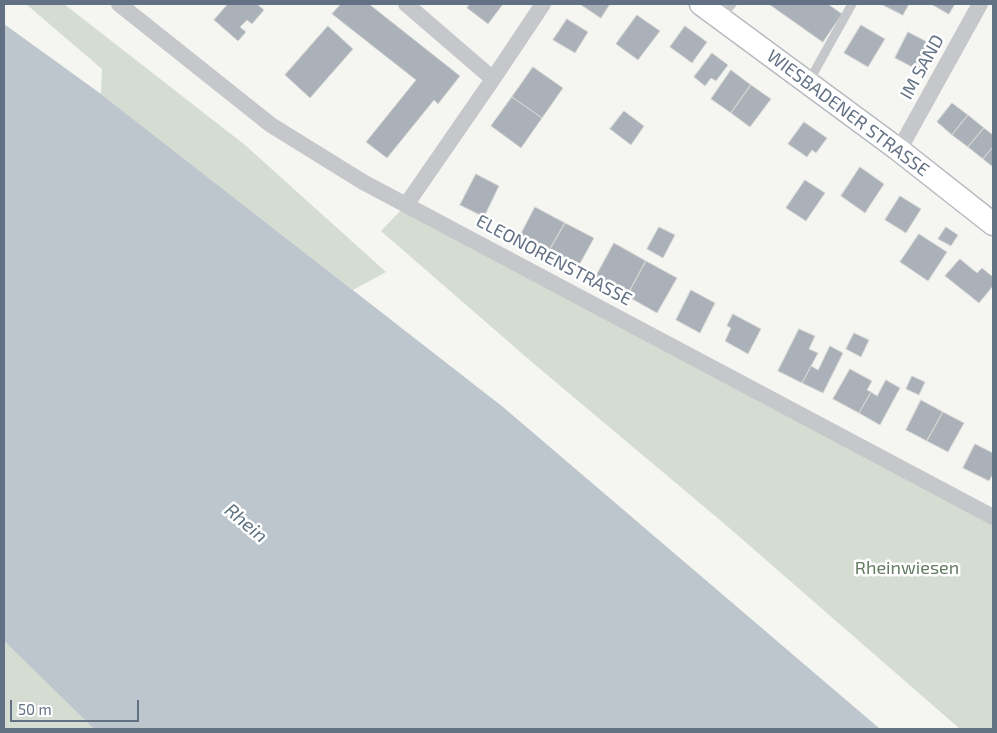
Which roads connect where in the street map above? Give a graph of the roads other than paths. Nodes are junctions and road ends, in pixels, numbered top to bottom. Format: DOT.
graph roads {
  1 [pos="119,4"];
  2 [pos="406,4"];
  3 [pos="543,4"];
  4 [pos="702,4"];
  5 [pos="852,4"];
  6 [pos="980,4"];
  7 [pos="726,11"];
  8 [pos="493,80"];
  9 [pos="808,83"];
  10 [pos="899,150"];
  11 [pos="406,205"];
  12 [pos="993,224"];
  13 [pos="993,517"];
  1 -- 11 [label="street, ELEONORENSTRASSE"];
  2 -- 8 [label="street"];
  3 -- 8 [label="street"];
  4 -- 7 [label="main road, WIESBADENER STRASSE"];
  5 -- 9 [label="lane"];
  6 -- 10 [label="street, IM SAND"];
  7 -- 9 [label="main road, WIESBADENER STRASSE"];
  8 -- 11 [label="street"];
  9 -- 10 [label="main road, WIESBADENER STRASSE"];
  10 -- 12 [label="main road, WIESBADENER STRASSE"];
  11 -- 13 [label="street, ELEONORENSTRASSE"];
}
